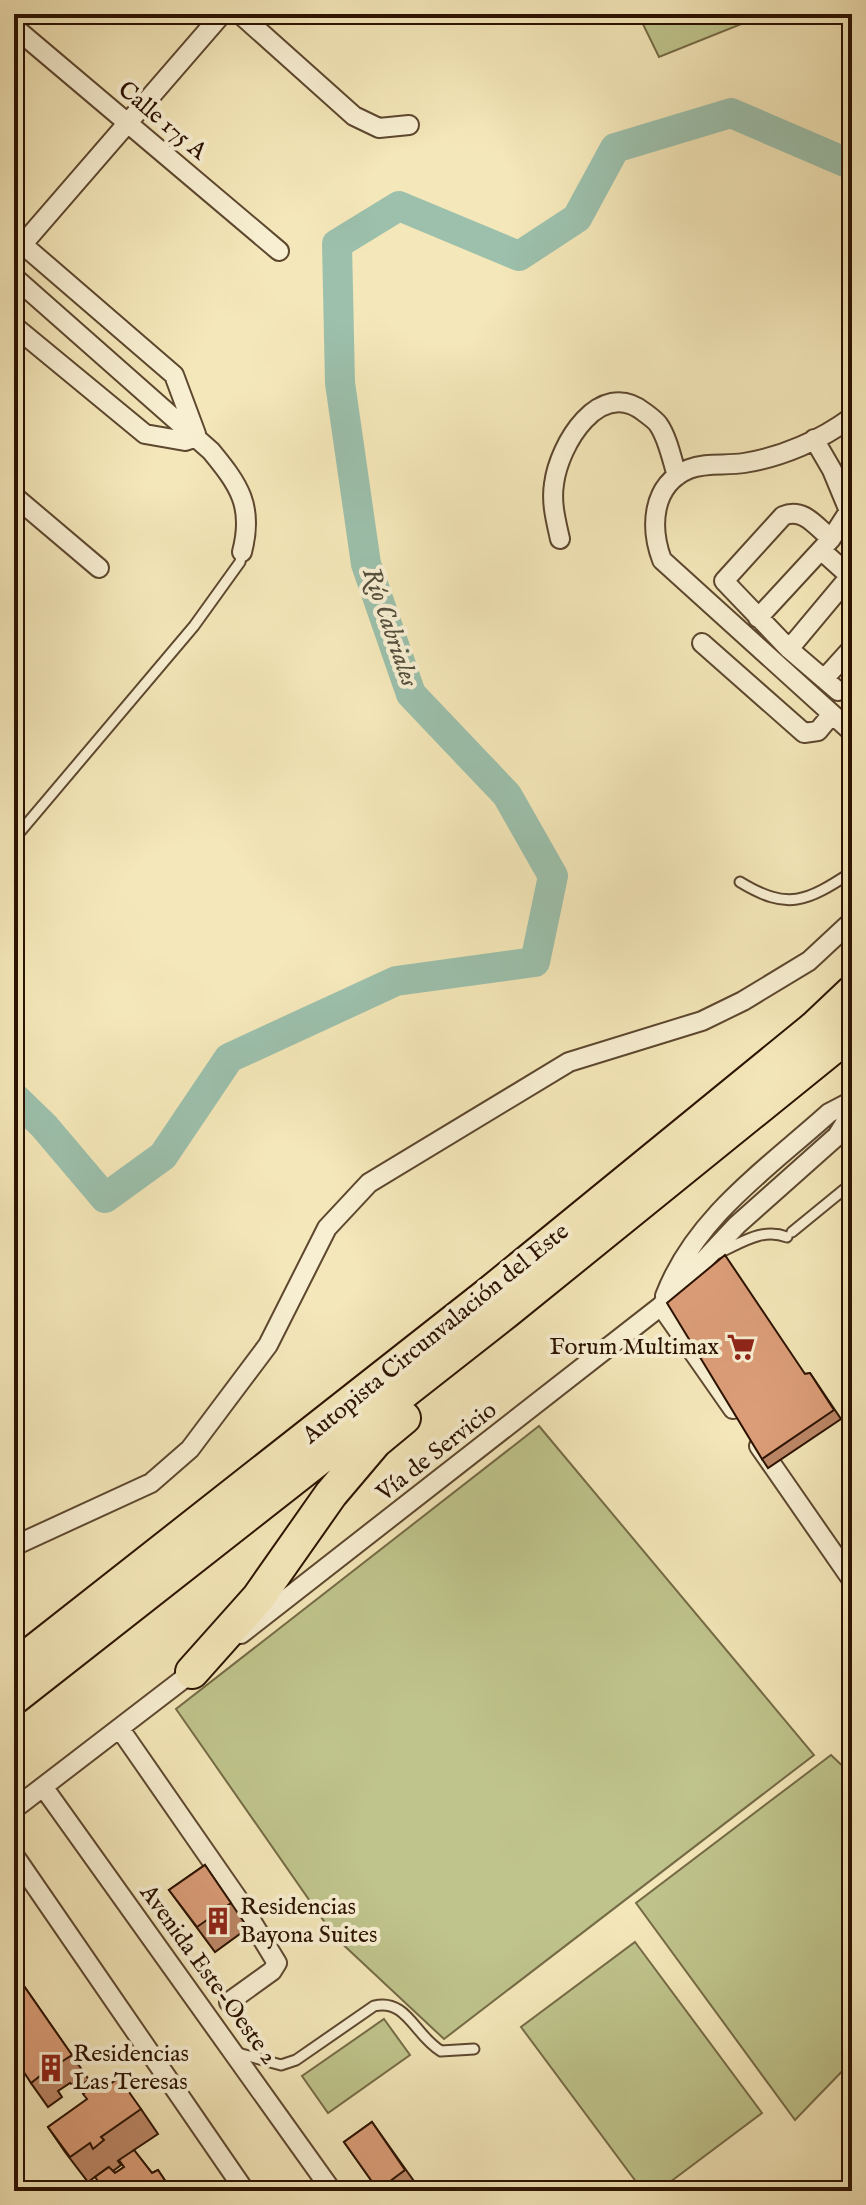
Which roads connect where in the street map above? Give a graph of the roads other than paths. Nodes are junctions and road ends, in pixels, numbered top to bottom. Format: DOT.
graph roads {
  1 [pos="222,14"];
  2 [pos="240,14"];
  3 [pos="14,27"];
  4 [pos="127,124"];
  5 [pos="409,125"];
  6 [pos="18,241"];
  7 [pos="279,251"];
  8 [pos="14,277"];
  9 [pos="14,326"];
  10 [pos="852,417"];
  11 [pos="197,437"];
  12 [pos="814,439"];
  13 [pos="677,476"];
  14 [pos="14,496"];
  15 [pos="560,539"];
  16 [pos="826,544"];
  17 [pos="242,552"];
  18 [pos="99,568"];
  19 [pos="851,577"];
  20 [pos="758,618"];
  21 [pos="702,643"];
  22 [pos="852,648"];
  23 [pos="789,649"];
  24 [pos="832,714"];
  25 [pos="852,732"];
  26 [pos="14,839"];
  27 [pos="852,872"];
  28 [pos="740,882"];
  29 [pos="852,921"];
  30 [pos="852,992"];
  31 [pos="852,1032"];
  32 [pos="852,1101"];
  33 [pos="852,1112"];
  34 [pos="763,1173"];
  35 [pos="852,1183"];
  36 [pos="770,1196"];
  37 [pos="730,1203"];
  38 [pos="737,1225"];
  39 [pos="709,1257"];
  40 [pos="514,1306"];
  41 [pos="661,1306"];
  42 [pos="14,1546"];
  43 [pos="852,1580"];
  44 [pos="14,1667"];
  45 [pos="192,1672"];
  46 [pos="14,1698"];
  47 [pos="120,1729"];
  48 [pos="44,1788"];
  49 [pos="14,1809"];
  50 [pos="14,1855"];
  51 [pos="229,2002"];
  52 [pos="474,2049"];
  53 [pos="235,2051"];
  54 [pos="245,2191"];
  55 [pos="332,2191"];
  1 -- 4 [label="street"];
  2 -- 5 [label="street"];
  3 -- 4 [label="street, Calle 175 A"];
  4 -- 6 [label="street"];
  4 -- 7 [label="street, Calle 175 A"];
  6 -- 11 [label="street"];
  8 -- 11 [label="street"];
  9 -- 11 [label="street"];
  10 -- 12 [label="street"];
  11 -- 17 [label="street"];
  12 -- 13 [label="street"];
  12 -- 16 [label="street"];
  13 -- 15 [label="street"];
  13 -- 24 [label="street"];
  14 -- 18 [label="street"];
  16 -- 19 [label="street"];
  16 -- 20 [label="street"];
  16 -- 20 [label="street"];
  17 -- 26 [label="lane"];
  19 -- 23 [label="street"];
  20 -- 23 [label="street"];
  21 -- 24 [label="street"];
  22 -- 23 [label="street"];
  24 -- 25 [label="street"];
  27 -- 28 [label="lane"];
  29 -- 42 [label="street"];
  30 -- 44 [label="highway, Autopista Circunvalación del Este"];
  31 -- 40 [label="highway, Autopista Circunvalación del Este"];
  32 -- 34 [label="street"];
  33 -- 36 [label="street, Vía de Servicio"];
  34 -- 36 [label="lane"];
  34 -- 37 [label="street"];
  35 -- 39 [label="lane"];
  36 -- 38 [label="street, Vía de Servicio"];
  37 -- 38 [label="street"];
  37 -- 41 [label="street"];
  38 -- 39 [label="street, Vía de Servicio"];
  39 -- 41 [label="street, Vía de Servicio"];
  40 -- 45 [label="highway"];
  40 -- 46 [label="highway, Autopista Circunvalación del Este"];
  41 -- 43 [label="street"];
  41 -- 45 [label="street, Vía de Servicio"];
  45 -- 47 [label="street, Vía de Servicio"];
  47 -- 48 [label="street, Vía de Servicio"];
  47 -- 51 [label="street"];
  48 -- 49 [label="street, Vía de Servicio"];
  48 -- 53 [label="street, Avenida Este-Oeste 2"];
  50 -- 54 [label="street"];
  52 -- 53 [label="lane"];
  53 -- 55 [label="street, Avenida Este-Oeste 2"];
}
